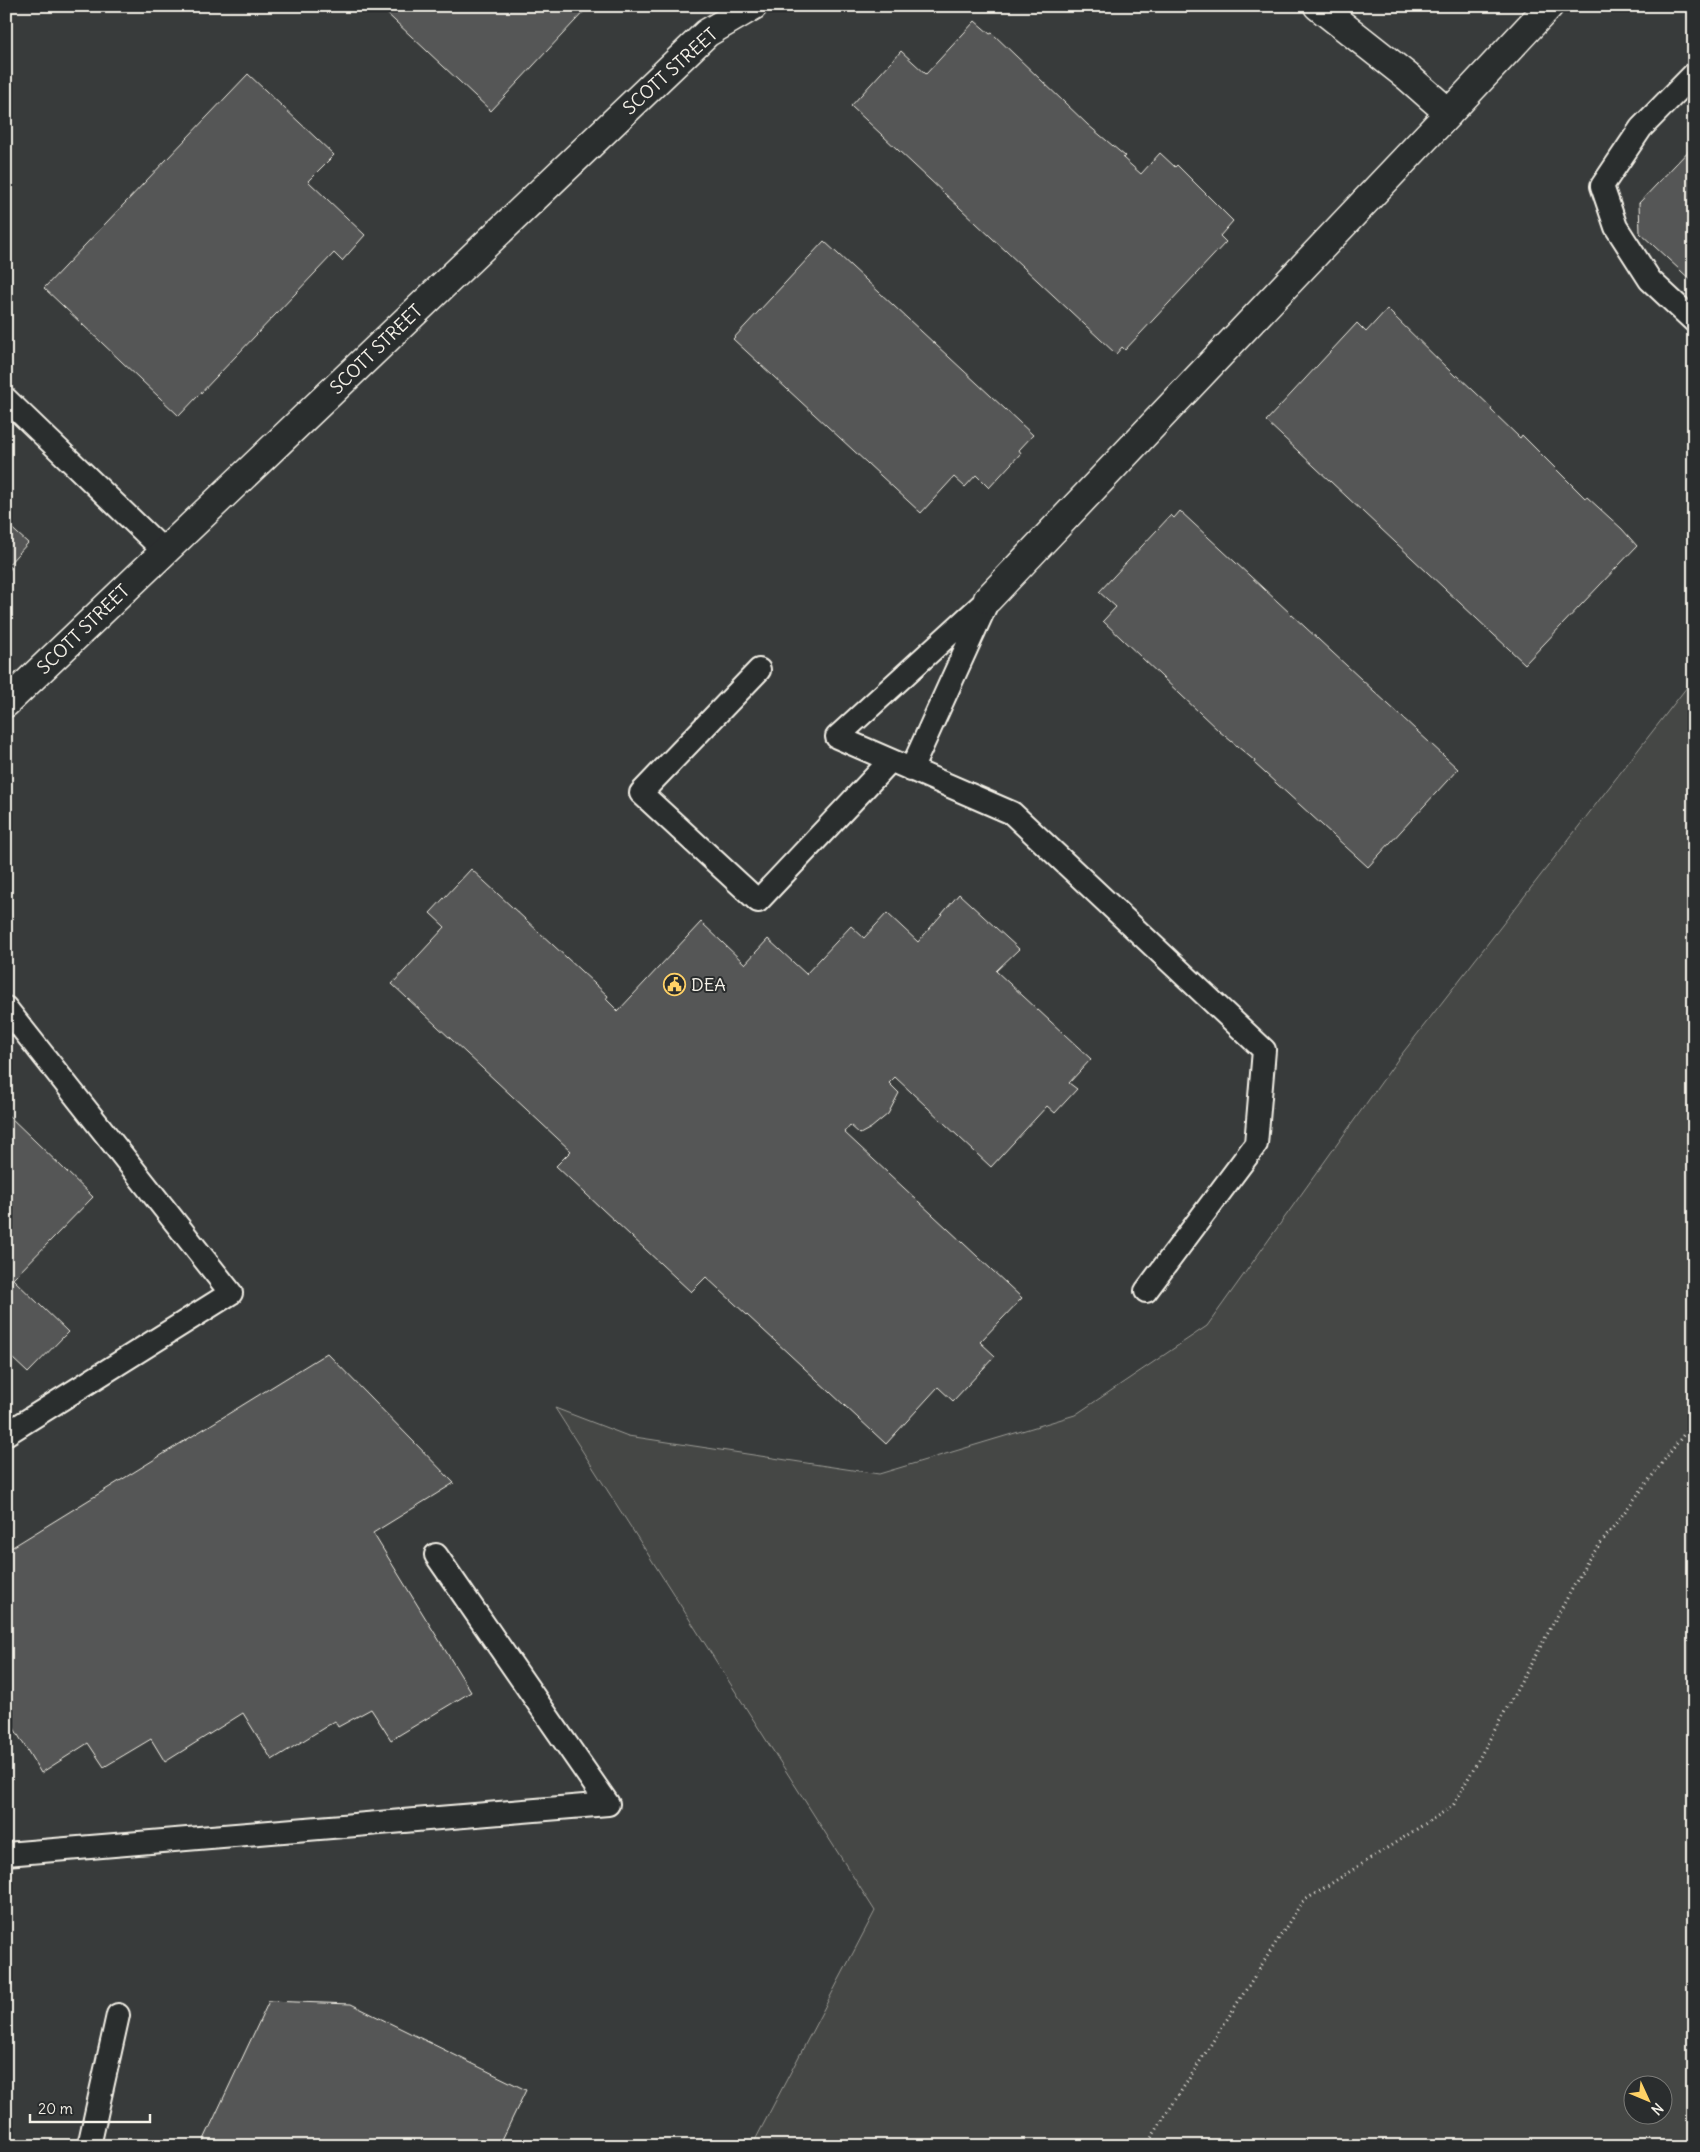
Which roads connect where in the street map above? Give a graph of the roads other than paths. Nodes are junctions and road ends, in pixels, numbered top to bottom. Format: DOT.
graph roads {
  1 [pos="753,6"];
  2 [pos="1318,6"];
  3 [pos="1550,6"];
  4 [pos="1694,74"];
  5 [pos="1449,113"];
  6 [pos="1694,320"];
  7 [pos="6,399"];
  8 [pos="164,550"];
  9 [pos="988,599"];
  10 [pos="759,670"];
  11 [pos="6,703"];
  12 [pos="890,761"];
  13 [pos="911,770"];
  14 [pos="6,1008"];
  15 [pos="1146,1291"];
  16 [pos="6,1434"];
  17 [pos="436,1556"];
  18 [pos="6,1854"];
  19 [pos="118,2015"];
  20 [pos="89,2146"];
  1 -- 8 [label="street, SCOTT STREET"];
  2 -- 5 [label="street"];
  3 -- 5 [label="street"];
  4 -- 6 [label="lane"];
  5 -- 9 [label="street"];
  7 -- 8 [label="lane"];
  8 -- 11 [label="street, SCOTT STREET"];
  9 -- 12 [label="lane"];
  9 -- 13 [label="lane"];
  10 -- 12 [label="lane"];
  12 -- 13 [label="lane"];
  13 -- 15 [label="lane"];
  14 -- 16 [label="lane"];
  17 -- 18 [label="lane"];
  19 -- 20 [label="lane"];
}
